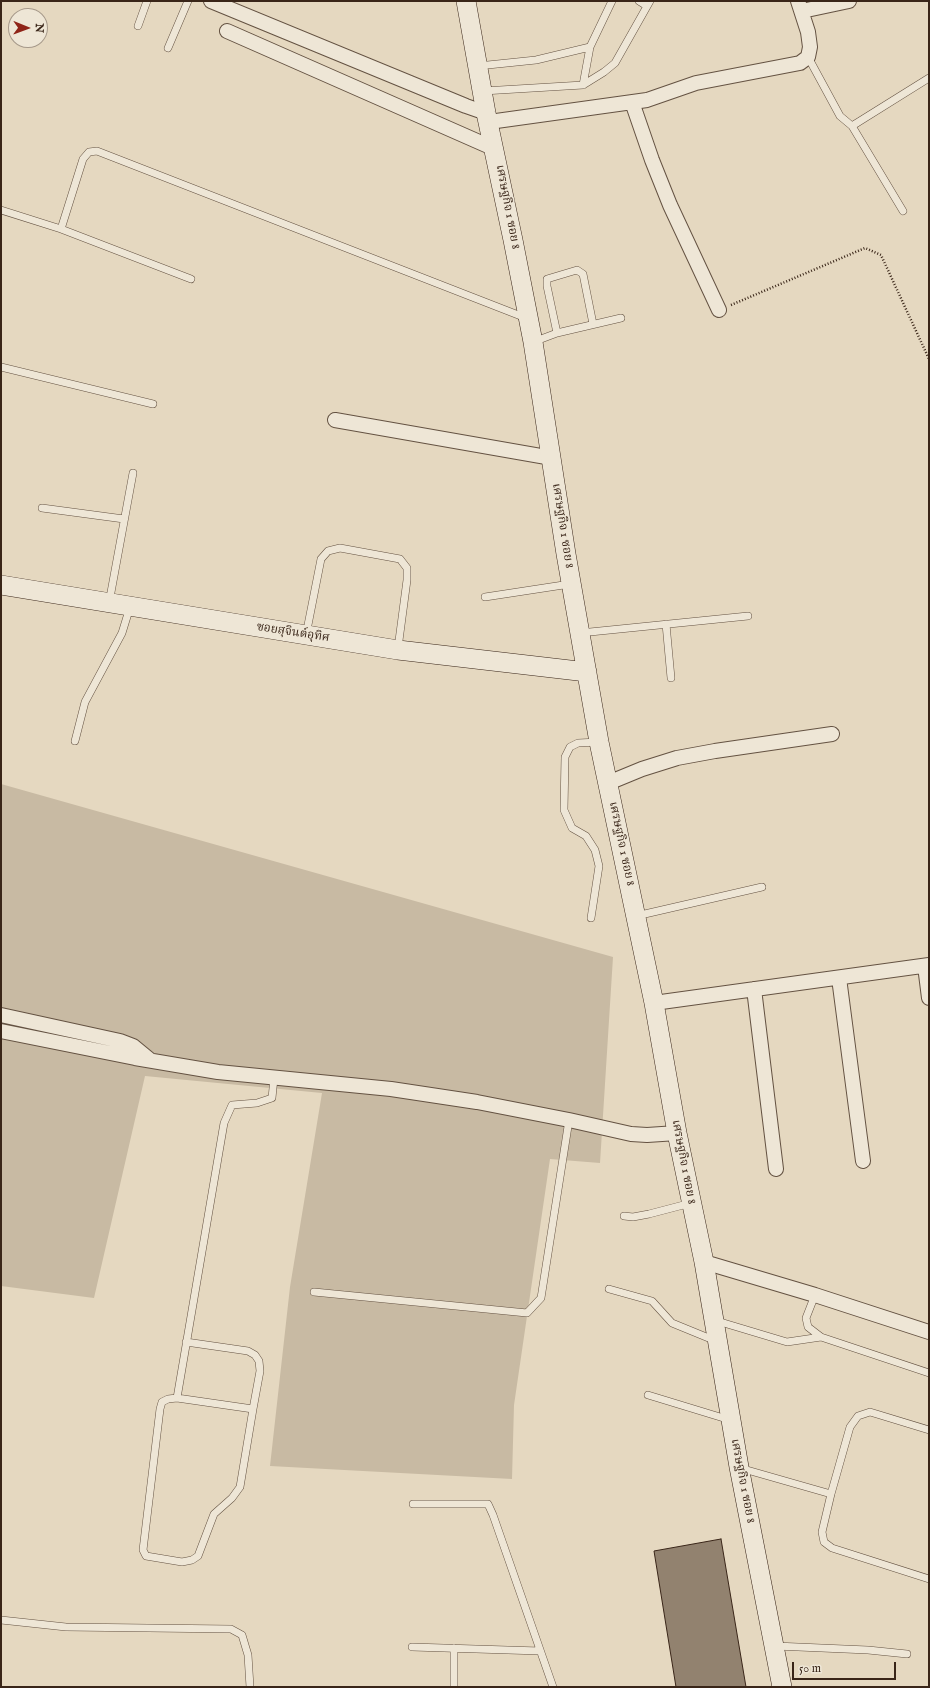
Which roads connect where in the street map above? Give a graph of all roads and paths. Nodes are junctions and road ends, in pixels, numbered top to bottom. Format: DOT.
graph roads {
  1 [pos="147,1"];
  2 [pos="188,1"];
  3 [pos="211,1"];
  4 [pos="612,1"];
  5 [pos="639,1"];
  6 [pos="849,1"];
  7 [pos="464,4"];
  8 [pos="649,4"];
  9 [pos="800,6"];
  10 [pos="138,26"];
  11 [pos="228,30"];
  12 [pos="590,47"];
  13 [pos="168,48"];
  14 [pos="808,58"];
  15 [pos="478,66"];
  16 [pos="929,78"];
  17 [pos="583,85"];
  18 [pos="483,91"];
  19 [pos="632,102"];
  20 [pos="488,117"];
  21 [pos="852,126"];
  22 [pos="495,149"];
  23 [pos="1,210"];
  24 [pos="904,211"];
  25 [pos="61,229"];
  26 [pos="191,279"];
  27 [pos="720,310"];
  28 [pos="620,318"];
  29 [pos="528,319"];
  30 [pos="593,324"];
  31 [pos="557,333"];
  32 [pos="533,342"];
  33 [pos="929,359"];
  34 [pos="1,367"];
  35 [pos="153,404"];
  36 [pos="335,420"];
  37 [pos="552,458"];
  38 [pos="133,473"];
  39 [pos="42,508"];
  40 [pos="124,519"];
  41 [pos="572,584"];
  42 [pos="1,585"];
  43 [pos="485,597"];
  44 [pos="108,603"];
  45 [pos="130,606"];
  46 [pos="748,616"];
  47 [pos="666,624"];
  48 [pos="580,633"];
  49 [pos="306,635"];
  50 [pos="398,650"];
  51 [pos="587,672"];
  52 [pos="671,678"];
  53 [pos="832,734"];
  54 [pos="75,741"];
  55 [pos="599,742"];
  56 [pos="608,783"];
  57 [pos="762,887"];
  58 [pos="636,916"];
  59 [pos="591,918"];
  60 [pos="927,966"];
  61 [pos="839,978"];
  62 [pos="754,989"];
  63 [pos="929,998"];
  64 [pos="654,1003"];
  65 [pos="1,1015"];
  66 [pos="1,1031"];
  67 [pos="151,1061"];
  68 [pos="274,1078"];
  69 [pos="569,1120"];
  70 [pos="677,1133"];
  71 [pos="863,1161"];
  72 [pos="776,1169"];
  73 [pos="691,1203"];
  74 [pos="624,1216"];
  75 [pos="704,1262"];
  76 [pos="609,1289"];
  77 [pos="314,1292"];
  78 [pos="815,1295"];
  79 [pos="713,1320"];
  80 [pos="929,1332"];
  81 [pos="821,1337"];
  82 [pos="716,1341"];
  83 [pos="186,1342"];
  84 [pos="929,1373"];
  85 [pos="648,1396"];
  86 [pos="177,1398"];
  87 [pos="253,1409"];
  88 [pos="730,1420"];
  89 [pos="929,1430"];
  90 [pos="739,1468"];
  91 [pos="831,1494"];
  92 [pos="413,1504"];
  93 [pos="929,1579"];
  94 [pos="1,1620"];
  95 [pos="773,1646"];
  96 [pos="412,1647"];
  97 [pos="454,1648"];
  98 [pos="540,1651"];
  99 [pos="907,1654"];
  100 [pos="250,1687"];
  101 [pos="454,1687"];
  102 [pos="553,1687"];
  103 [pos="782,1687"];
  1 -- 10 [label="lane"];
  2 -- 13 [label="lane"];
  3 -- 20 [label="street"];
  4 -- 12 [label="lane"];
  5 -- 8 [label="lane"];
  6 -- 9 [label="street"];
  7 -- 15 [label="street, เศรษฐกิจ 1 ซอย 8"];
  8 -- 17 [label="lane"];
  9 -- 14 [label="street"];
  11 -- 22 [label="street"];
  12 -- 15 [label="lane"];
  12 -- 17 [label="lane"];
  14 -- 19 [label="street"];
  14 -- 21 [label="lane"];
  15 -- 18 [label="street, เศรษฐกิจ 1 ซอย 8"];
  16 -- 21 [label="lane"];
  17 -- 18 [label="lane"];
  18 -- 20 [label="street, เศรษฐกิจ 1 ซอย 8"];
  19 -- 20 [label="street"];
  19 -- 27 [label="street"];
  20 -- 22 [label="street, เศรษฐกิจ 1 ซอย 8"];
  21 -- 24 [label="lane"];
  22 -- 29 [label="street, เศรษฐกิจ 1 ซอย 8"];
  23 -- 25 [label="lane"];
  25 -- 26 [label="lane"];
  25 -- 29 [label="lane"];
  27 -- 33 [label="path"];
  28 -- 30 [label="lane"];
  29 -- 32 [label="street, เศรษฐกิจ 1 ซอย 8"];
  30 -- 31 [label="lane"];
  30 -- 31 [label="lane"];
  31 -- 32 [label="lane"];
  32 -- 37 [label="street, เศรษฐกิจ 1 ซอย 8"];
  34 -- 35 [label="lane"];
  36 -- 37 [label="street"];
  37 -- 41 [label="street, เศรษฐกิจ 1 ซอย 8"];
  38 -- 40 [label="lane"];
  39 -- 40 [label="lane"];
  40 -- 44 [label="lane"];
  41 -- 43 [label="lane"];
  41 -- 48 [label="street, เศรษฐกิจ 1 ซอย 8"];
  42 -- 44 [label="street, ซอยสุจินต์อุทิศ"];
  44 -- 45 [label="street, ซอยสุจินต์อุทิศ"];
  45 -- 49 [label="street, ซอยสุจินต์อุทิศ"];
  45 -- 54 [label="lane"];
  46 -- 47 [label="lane"];
  47 -- 48 [label="lane"];
  47 -- 52 [label="lane"];
  48 -- 51 [label="street, เศรษฐกิจ 1 ซอย 8"];
  49 -- 50 [label="street, ซอยสุจินต์อุทิศ"];
  49 -- 50 [label="lane"];
  50 -- 51 [label="street, ซอยสุจินต์อุทิศ"];
  51 -- 55 [label="street, เศรษฐกิจ 1 ซอย 8"];
  53 -- 56 [label="street"];
  55 -- 56 [label="street, เศรษฐกิจ 1 ซอย 8"];
  55 -- 59 [label="lane"];
  56 -- 58 [label="street, เศรษฐกิจ 1 ซอย 8"];
  57 -- 58 [label="lane"];
  58 -- 64 [label="street, เศรษฐกิจ 1 ซอย 8"];
  60 -- 61 [label="street"];
  60 -- 63 [label="street"];
  61 -- 62 [label="street"];
  61 -- 71 [label="street"];
  62 -- 64 [label="street"];
  62 -- 72 [label="street"];
  64 -- 70 [label="street, เศรษฐกิจ 1 ซอย 8"];
  65 -- 67 [label="street"];
  66 -- 67 [label="street"];
  67 -- 68 [label="street"];
  68 -- 69 [label="street"];
  68 -- 83 [label="lane"];
  69 -- 70 [label="street"];
  69 -- 77 [label="lane"];
  70 -- 73 [label="street, เศรษฐกิจ 1 ซอย 8"];
  73 -- 74 [label="lane"];
  73 -- 75 [label="street, เศรษฐกิจ 1 ซอย 8"];
  75 -- 78 [label="street"];
  75 -- 79 [label="street, เศรษฐกิจ 1 ซอย 8"];
  76 -- 82 [label="lane"];
  78 -- 80 [label="street"];
  78 -- 81 [label="lane"];
  79 -- 81 [label="lane"];
  79 -- 82 [label="street, เศรษฐกิจ 1 ซอย 8"];
  81 -- 84 [label="lane"];
  82 -- 88 [label="street, เศรษฐกิจ 1 ซอย 8"];
  83 -- 86 [label="lane"];
  83 -- 87 [label="lane"];
  85 -- 88 [label="lane"];
  86 -- 87 [label="lane"];
  86 -- 87 [label="lane"];
  88 -- 90 [label="street, เศรษฐกิจ 1 ซอย 8"];
  89 -- 91 [label="lane"];
  90 -- 91 [label="lane"];
  90 -- 95 [label="street, เศรษฐกิจ 1 ซอย 8"];
  91 -- 93 [label="lane"];
  92 -- 98 [label="lane"];
  94 -- 100 [label="lane"];
  95 -- 99 [label="lane"];
  95 -- 103 [label="street, เศรษฐกิจ 1 ซอย 8"];
  96 -- 97 [label="lane"];
  97 -- 98 [label="lane"];
  97 -- 101 [label="lane"];
  98 -- 102 [label="lane"];
}
